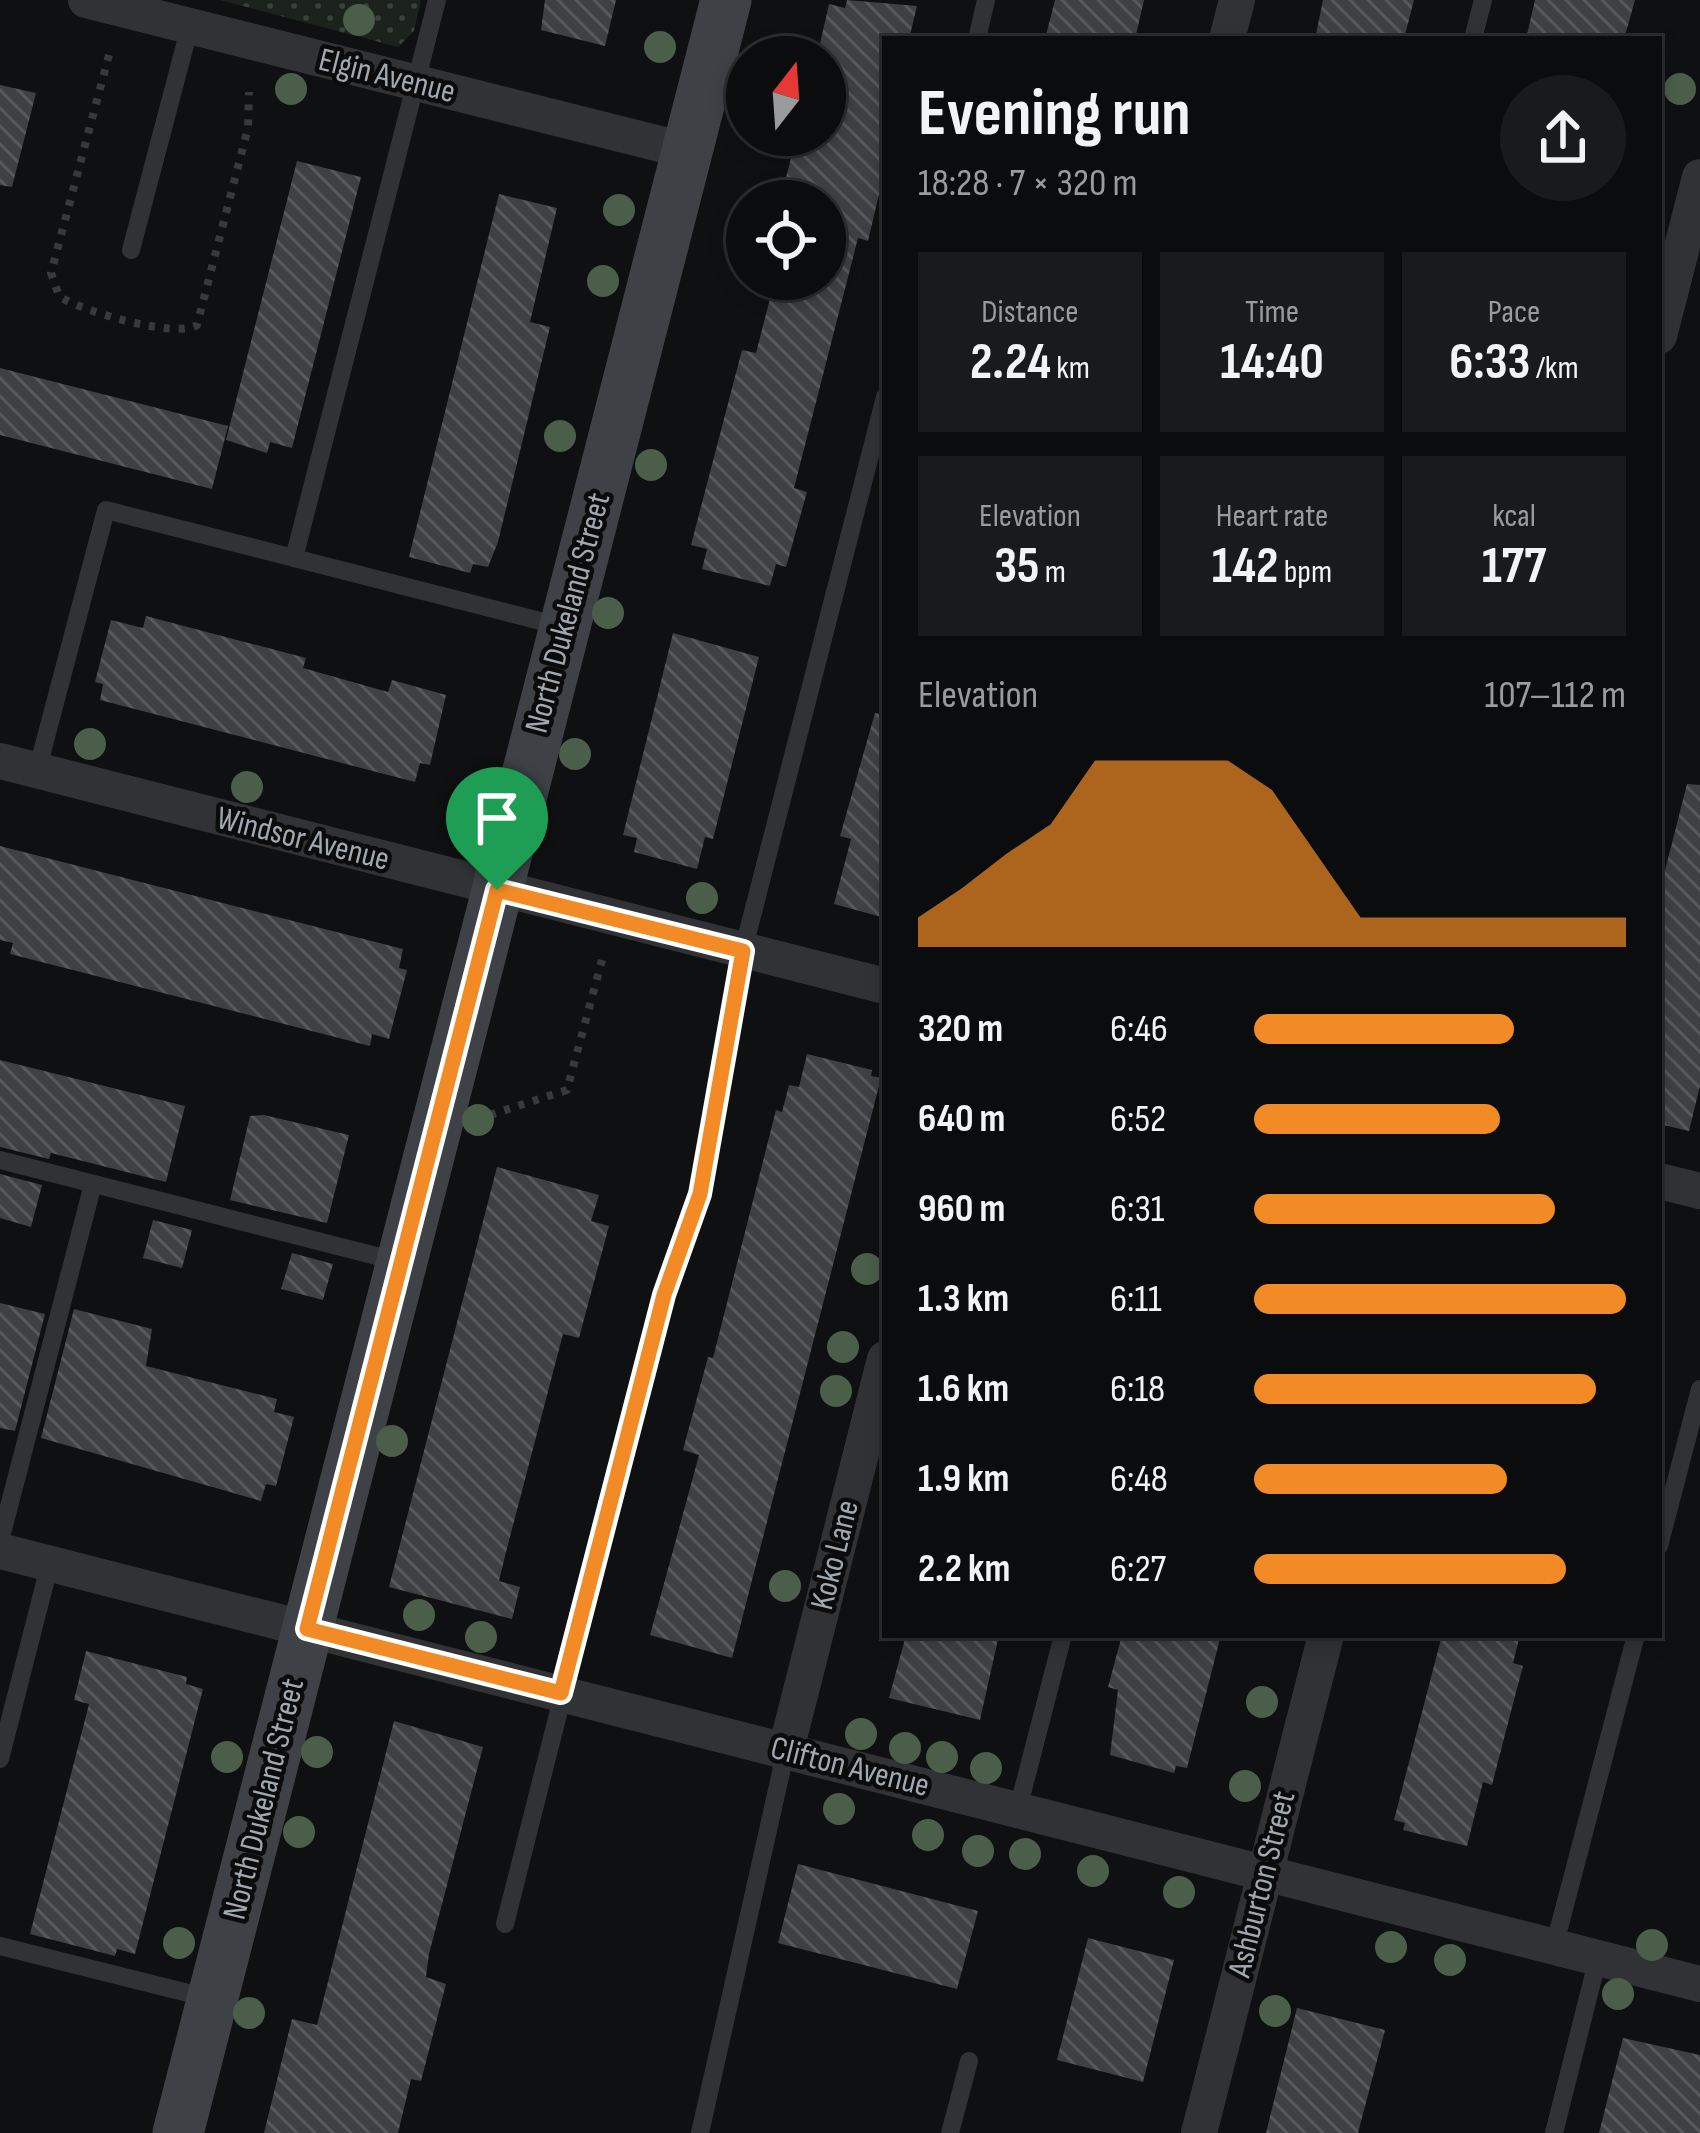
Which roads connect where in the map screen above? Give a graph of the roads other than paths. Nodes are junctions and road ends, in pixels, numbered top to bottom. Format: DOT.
graph roads {
  1 [pos="86,0"];
  2 [pos="437,0"];
  3 [pos="726,0"];
  4 [pos="986,0"];
  5 [pos="1238,0"];
  6 [pos="1483,0"];
  7 [pos="190,26"];
  8 [pos="977,36"];
  9 [pos="1228,36"];
  10 [pos="1474,36"];
  11 [pos="416,83"];
  12 [pos="688,152"];
  13 [pos="1700,177"];
  14 [pos="131,250"];
  15 [pos="1662,324"];
  16 [pos="882,410"];
  17 [pos="294,558"];
  18 [pos="565,627"];
  19 [pos="0,761"];
  20 [pos="37,771"];
  21 [pos="497,890"];
  22 [pos="743,951"];
  23 [pos="882,985"];
  24 [pos="0,1160"];
  25 [pos="1662,1182"];
  26 [pos="93,1184"];
  27 [pos="1700,1191"];
  28 [pos="401,1262"];
  29 [pos="882,1371"];
  30 [pos="1700,1389"];
  31 [pos="1662,1535"];
  32 [pos="0,1540"];
  33 [pos="0,1551"];
  34 [pos="50,1563"];
  35 [pos="307,1629"];
  36 [pos="1062,1638"];
  37 [pos="1324,1638"];
  38 [pos="1635,1638"];
  39 [pos="561,1693"];
  40 [pos="786,1750"];
  41 [pos="0,1759"];
  42 [pos="1018,1809"];
  43 [pos="1266,1872"];
  44 [pos="505,1924"];
  45 [pos="0,1946"];
  46 [pos="1554,1947"];
  47 [pos="1598,1958"];
  48 [pos="1700,1984"];
  49 [pos="212,2000"];
  50 [pos="969,2061"];
  51 [pos="178,2133"];
  52 [pos="700,2133"];
  53 [pos="950,2133"];
  54 [pos="1198,2133"];
  55 [pos="1554,2133"];
  1 -- 7 [label="street, Elgin Avenue"];
  2 -- 11 [label="lane"];
  3 -- 12 [label="street, North Dukeland Street"];
  4 -- 8 [label="lane"];
  5 -- 9 [label="street"];
  6 -- 10 [label="lane"];
  7 -- 11 [label="street, Elgin Avenue"];
  7 -- 14 [label="lane"];
  11 -- 12 [label="street, Elgin Avenue"];
  11 -- 17 [label="lane"];
  12 -- 18 [label="street, North Dukeland Street"];
  13 -- 15 [label="street"];
  16 -- 22 [label="lane"];
  17 -- 18 [label="lane"];
  17 -- 20 [label="lane"];
  18 -- 21 [label="street, North Dukeland Street"];
  19 -- 20 [label="street, Windsor Avenue"];
  20 -- 21 [label="street, Windsor Avenue"];
  21 -- 22 [label="street, Windsor Avenue"];
  21 -- 28 [label="street, North Dukeland Street"];
  22 -- 23 [label="street, Windsor Avenue"];
  22 -- 39 [label="lane"];
  24 -- 26 [label="lane"];
  25 -- 27 [label="street"];
  26 -- 28 [label="lane"];
  26 -- 32 [label="lane"];
  28 -- 35 [label="street, North Dukeland Street"];
  29 -- 40 [label="street, Koko Lane"];
  30 -- 31 [label="lane"];
  33 -- 34 [label="street, Clifton Avenue"];
  34 -- 35 [label="street, Clifton Avenue"];
  34 -- 41 [label="lane"];
  35 -- 39 [label="street, Clifton Avenue"];
  35 -- 49 [label="street, North Dukeland Street"];
  36 -- 42 [label="lane"];
  37 -- 43 [label="street, Ashburton Street"];
  38 -- 46 [label="lane"];
  39 -- 40 [label="street, Clifton Avenue"];
  39 -- 44 [label="lane"];
  40 -- 42 [label="street, Clifton Avenue"];
  40 -- 52 [label="lane"];
  42 -- 43 [label="street, Clifton Avenue"];
  43 -- 46 [label="street, Clifton Avenue"];
  43 -- 54 [label="street, Ashburton Street"];
  45 -- 49 [label="lane"];
  46 -- 47 [label="street, Clifton Avenue"];
  47 -- 48 [label="street, Clifton Avenue"];
  47 -- 55 [label="lane"];
  49 -- 51 [label="street, North Dukeland Street"];
  50 -- 53 [label="lane"];
}
